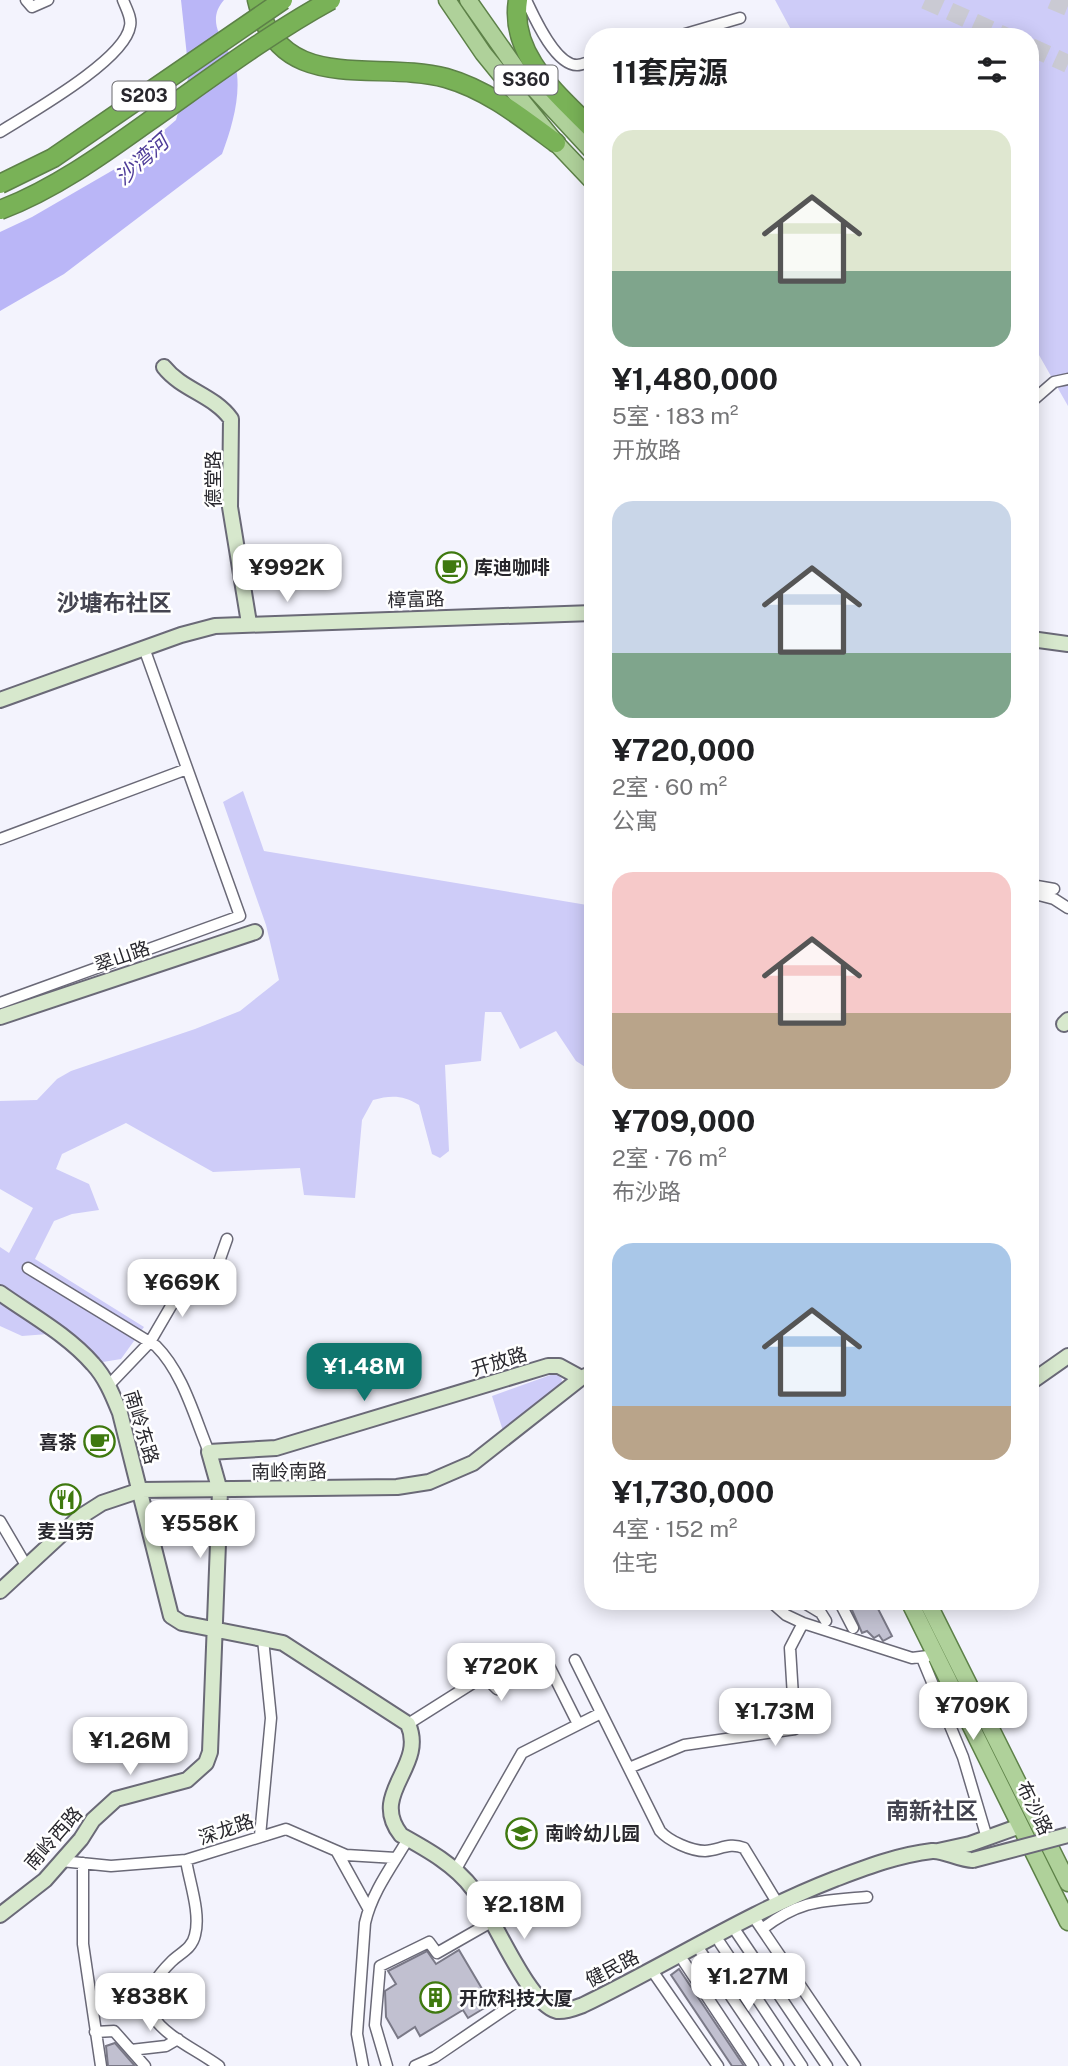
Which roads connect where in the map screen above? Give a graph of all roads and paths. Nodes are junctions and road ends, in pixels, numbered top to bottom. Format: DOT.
graph roads {
  1 [pos="26,0"];
  2 [pos="48,0"];
  3 [pos="123,0"];
  4 [pos="257,0"];
  5 [pos="283,0"];
  6 [pos="331,0"];
  7 [pos="447,0"];
  8 [pos="468,0"];
  9 [pos="519,0"];
  10 [pos="526,0"];
  11 [pos="740,18"];
  12 [pos="706,28"];
  13 [pos="584,63"];
  14 [pos="584,121"];
  15 [pos="0,132"];
  16 [pos="584,142"];
  17 [pos="556,143"];
  18 [pos="584,173"];
  19 [pos="0,184"];
  20 [pos="0,210"];
  21 [pos="164,367"];
  22 [pos="1068,379"];
  23 [pos="1039,395"];
  24 [pos="584,612"];
  25 [pos="249,623"];
  26 [pos="1039,640"];
  27 [pos="1068,644"];
  28 [pos="144,648"];
  29 [pos="0,700"];
  30 [pos="187,769"];
  31 [pos="0,839"];
  32 [pos="1039,886"];
  33 [pos="1054,889"];
  34 [pos="1039,895"];
  35 [pos="1068,908"];
  36 [pos="256,932"];
  37 [pos="0,1003"];
  38 [pos="0,1017"];
  39 [pos="228,1239"];
  40 [pos="28,1268"];
  41 [pos="0,1293"];
  42 [pos="150,1342"];
  43 [pos="1068,1356"];
  44 [pos="584,1375"];
  45 [pos="1039,1376"];
  46 [pos="584,1378"];
  47 [pos="108,1386"];
  48 [pos="209,1452"];
  49 [pos="141,1490"];
  50 [pos="220,1492"];
  51 [pos="0,1521"];
  52 [pos="27,1567"];
  53 [pos="0,1591"];
  54 [pos="780,1610"];
  55 [pos="816,1610"];
  56 [pos="846,1610"];
  57 [pos="912,1610"];
  58 [pos="932,1610"];
  59 [pos="826,1621"];
  60 [pos="803,1623"];
  61 [pos="853,1628"];
  62 [pos="215,1629"];
  63 [pos="262,1639"];
  64 [pos="928,1656"];
  65 [pos="575,1660"];
  66 [pos="601,1713"];
  67 [pos="408,1724"];
  68 [pos="578,1724"];
  69 [pos="629,1768"];
  70 [pos="1020,1826"];
  71 [pos="1068,1835"];
  72 [pos="260,1836"];
  73 [pos="987,1838"];
  74 [pos="408,1839"];
  75 [pos="936,1851"];
  76 [pos="337,1852"];
  77 [pos="396,1858"];
  78 [pos="186,1860"];
  79 [pos="61,1861"];
  80 [pos="83,1863"];
  81 [pos="1064,1867"];
  82 [pos="456,1869"];
  83 [pos="1068,1883"];
  84 [pos="867,1897"];
  85 [pos="778,1904"];
  86 [pos="368,1908"];
  87 [pos="0,1915"];
  88 [pos="753,1916"];
  89 [pos="493,1921"];
  90 [pos="1068,1922"];
  91 [pos="762,1929"];
  92 [pos="737,1933"];
  93 [pos="720,1943"];
  94 [pos="701,1952"];
  95 [pos="684,1962"];
  96 [pos="651,1969"];
  97 [pos="532,1992"];
  98 [pos="95,2032"];
  99 [pos="178,2039"];
  100 [pos="131,2050"];
  101 [pos="101,2066"];
  102 [pos="145,2066"];
  103 [pos="219,2066"];
  104 [pos="363,2066"];
  105 [pos="387,2066"];
  106 [pos="415,2066"];
  107 [pos="718,2066"];
  108 [pos="753,2066"];
  109 [pos="778,2066"];
  110 [pos="802,2066"];
  111 [pos="827,2066"];
  112 [pos="855,2066"];
  1 -- 2 [label="street"];
  3 -- 15 [label="street"];
  4 -- 17 [label="highway, bridge"];
  5 -- 19 [label="highway, S203, bridge"];
  6 -- 20 [label="highway, S203, bridge"];
  7 -- 17 [label="main road, S360"];
  8 -- 16 [label="main road, S360"];
  9 -- 14 [label="highway"];
  10 -- 13 [label="street"];
  11 -- 12 [label="street"];
  17 -- 18 [label="main road, S360"];
  21 -- 25 [label="street, 德堂路"];
  22 -- 23 [label="street"];
  24 -- 25 [label="street, 樟富路"];
  25 -- 28 [label="street, 樟富路"];
  26 -- 27 [label="street"];
  28 -- 29 [label="street, 樟富路"];
  28 -- 30 [label="street"];
  30 -- 31 [label="street"];
  30 -- 37 [label="street"];
  32 -- 33 [label="street"];
  34 -- 35 [label="street"];
  36 -- 38 [label="street, 翠山路"];
  39 -- 42 [label="street"];
  40 -- 42 [label="street"];
  41 -- 47 [label="street, 南岭东路"];
  42 -- 47 [label="street"];
  42 -- 48 [label="street"];
  43 -- 45 [label="street"];
  44 -- 48 [label="street, 开放路"];
  46 -- 50 [label="street, 南岭南路"];
  47 -- 49 [label="street, 南岭东路"];
  48 -- 50 [label="street"];
  49 -- 50 [label="street, 南岭南路"];
  49 -- 52 [label="street, 南岭南路"];
  49 -- 62 [label="street, 南岭东路"];
  50 -- 62 [label="street, 南岭西路"];
  51 -- 52 [label="street"];
  52 -- 53 [label="street, 南岭南路"];
  54 -- 60 [label="street"];
  55 -- 59 [label="street"];
  56 -- 61 [label="street"];
  57 -- 64 [label="main road, 布沙路"];
  58 -- 81 [label="main road, 布沙路"];
  60 -- 64 [label="street"];
  60 -- 69 [label="street"];
  62 -- 63 [label="street"];
  62 -- 79 [label="street, 南岭西路"];
  63 -- 67 [label="street"];
  63 -- 72 [label="street"];
  64 -- 70 [label="main road, 布沙路"];
  64 -- 73 [label="street"];
  65 -- 66 [label="street"];
  66 -- 68 [label="street"];
  66 -- 69 [label="street"];
  67 -- 68 [label="street"];
  67 -- 74 [label="street, 健民路"];
  68 -- 82 [label="street"];
  69 -- 85 [label="street"];
  70 -- 73 [label="street"];
  70 -- 90 [label="main road, 布沙路"];
  71 -- 75 [label="street, 健民路, bridge"];
  72 -- 76 [label="street, 深龙路"];
  72 -- 78 [label="street, 深龙路"];
  73 -- 75 [label="street"];
  74 -- 77 [label="street"];
  74 -- 82 [label="street, 健民路"];
  75 -- 85 [label="street, 健民路"];
  76 -- 77 [label="street, 深龙路"];
  76 -- 86 [label="street"];
  77 -- 86 [label="street"];
  78 -- 80 [label="street, 深龙路"];
  78 -- 99 [label="street"];
  79 -- 80 [label="street, 深龙路"];
  79 -- 87 [label="street, 南岭西路"];
  80 -- 98 [label="street"];
  81 -- 83 [label="main road, 布沙路"];
  82 -- 89 [label="street, 健民路"];
  84 -- 91 [label="street"];
  85 -- 88 [label="street, 健民路"];
  86 -- 104 [label="street"];
  88 -- 91 [label="street"];
  88 -- 96 [label="street, 健民路"];
  89 -- 97 [label="street, 健民路"];
  89 -- 105 [label="street"];
  91 -- 112 [label="street"];
  92 -- 111 [label="street"];
  93 -- 110 [label="street"];
  94 -- 109 [label="street"];
  95 -- 108 [label="street"];
  96 -- 97 [label="street, 健民路"];
  96 -- 107 [label="street"];
  97 -- 106 [label="street"];
  98 -- 100 [label="street"];
  98 -- 101 [label="street"];
  99 -- 100 [label="street"];
  99 -- 103 [label="street"];
  100 -- 102 [label="street"];
}
